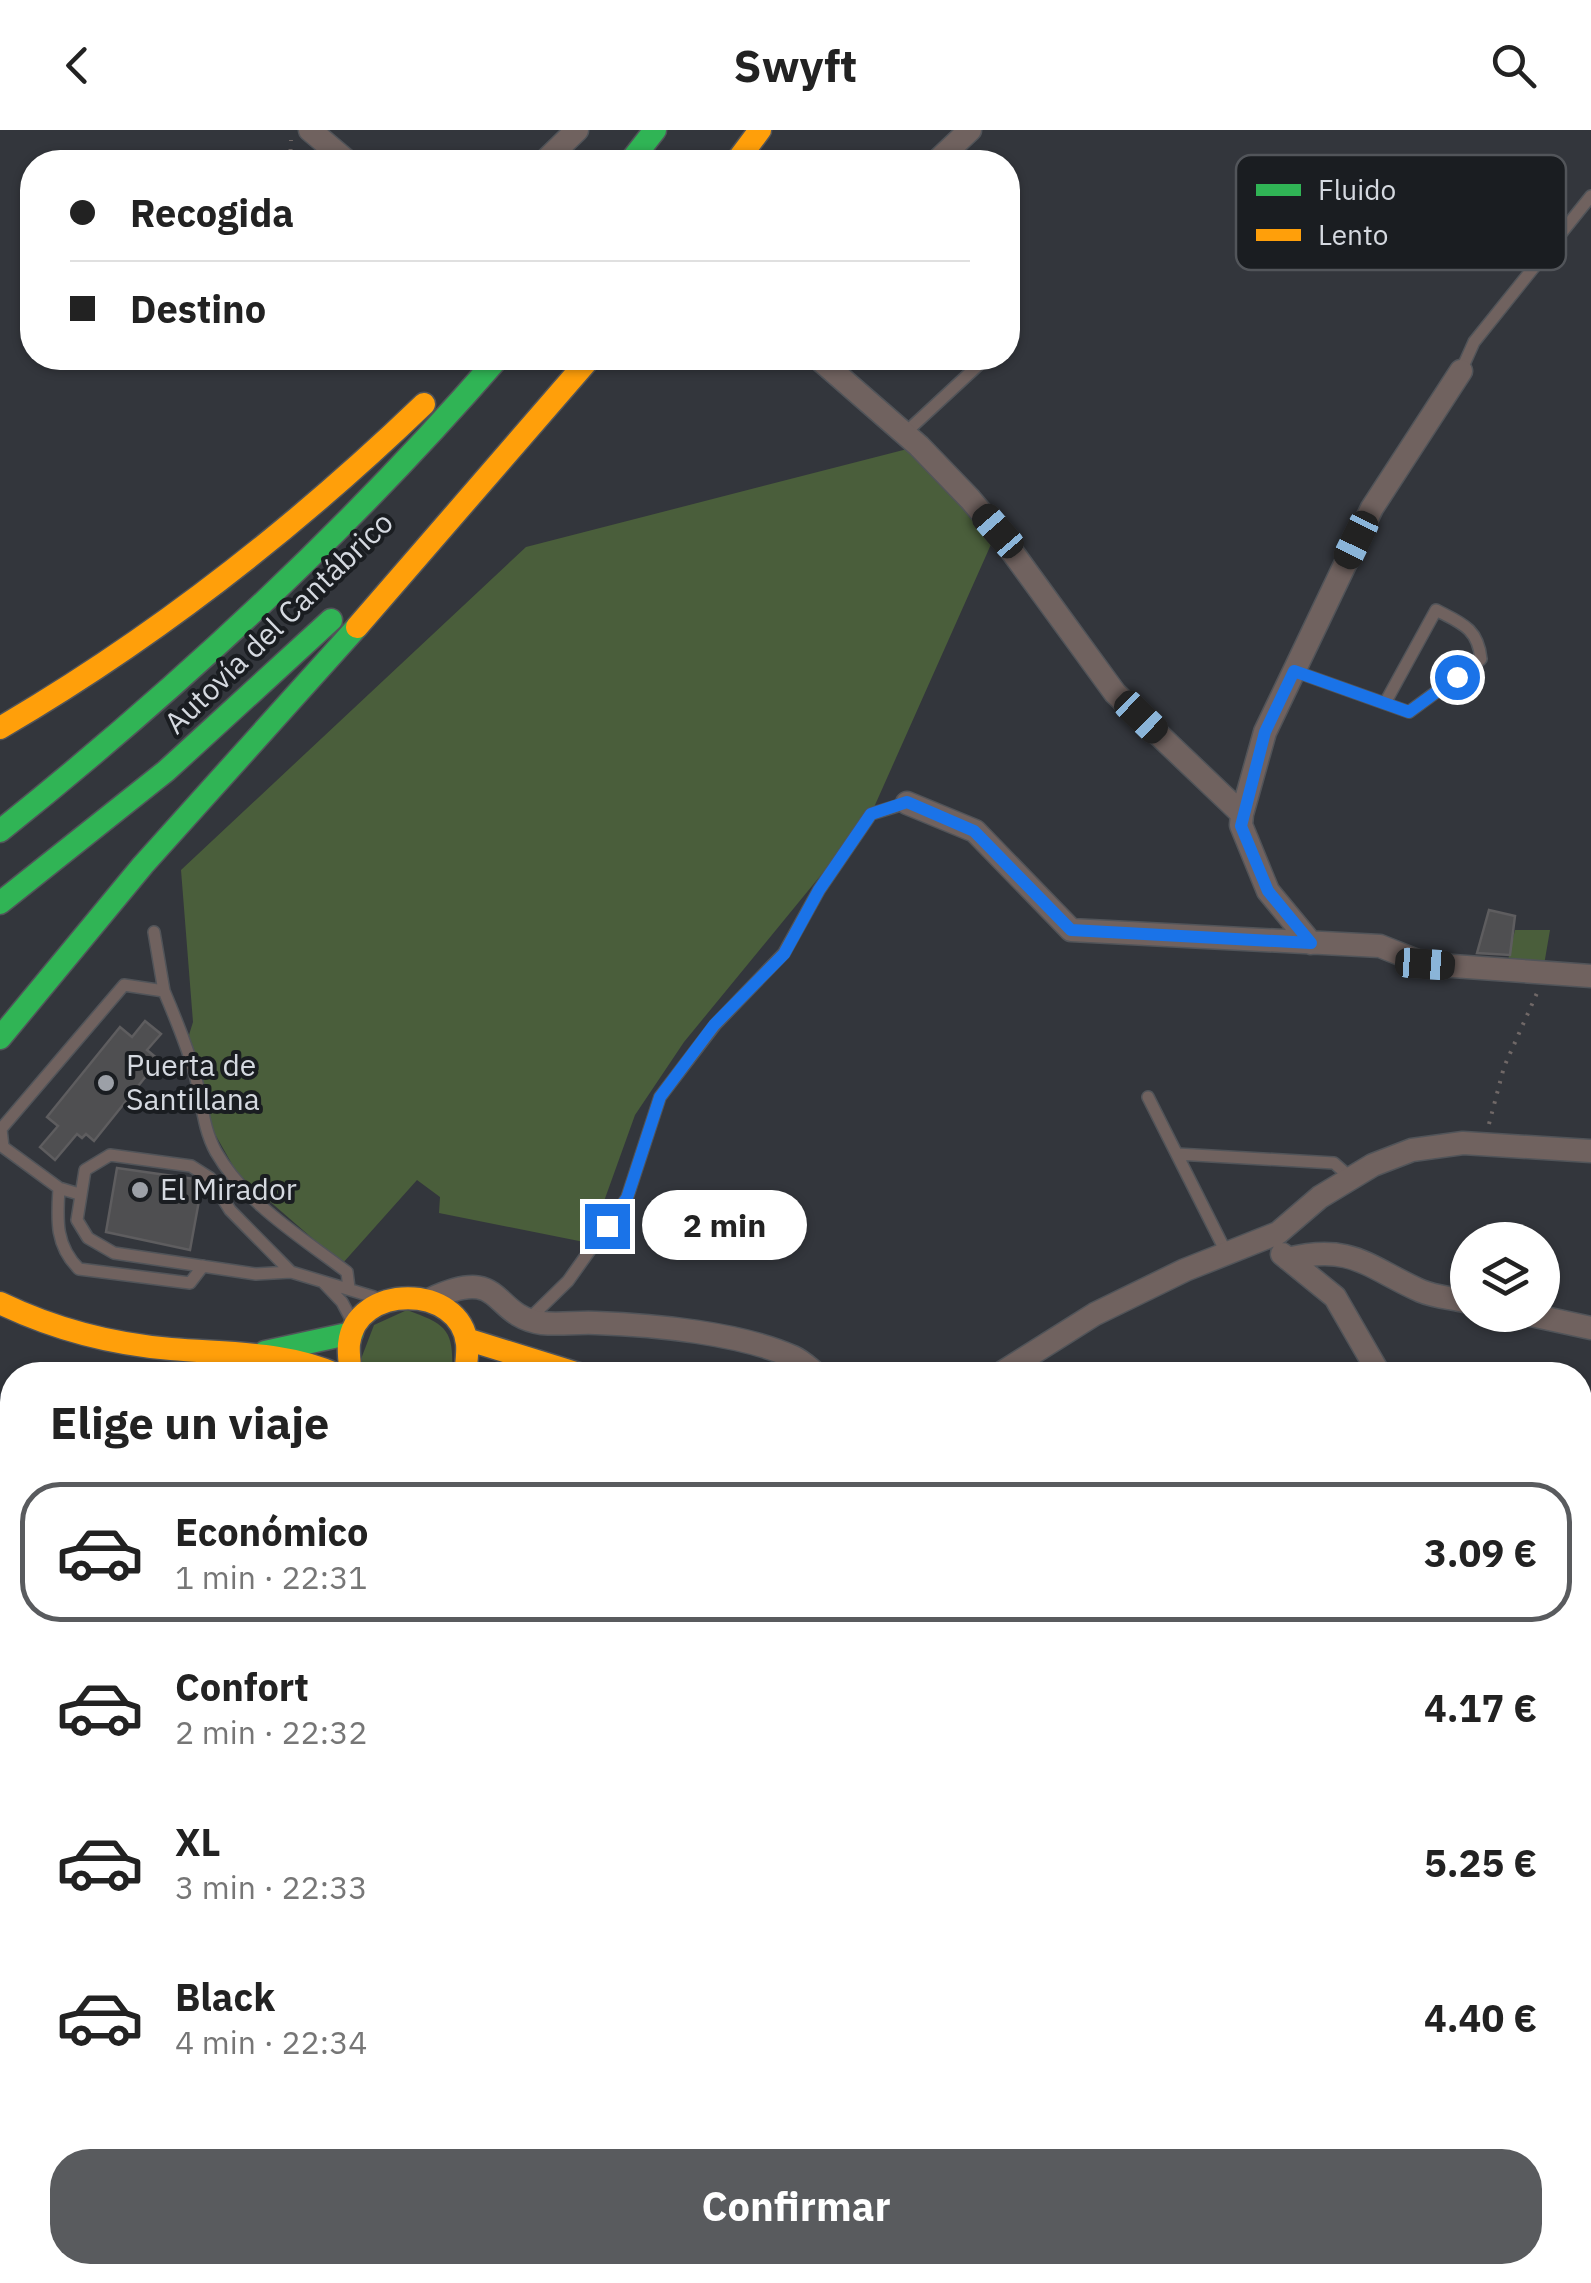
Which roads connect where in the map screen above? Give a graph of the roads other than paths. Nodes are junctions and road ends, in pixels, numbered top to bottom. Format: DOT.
graph roads {
  1 [pos="310,130"];
  2 [pos="576,130"];
  3 [pos="655,130"];
  4 [pos="970,130"];
  5 [pos="334,150"];
  6 [pos="556,150"];
  7 [pos="639,150"];
  8 [pos="949,150"];
  9 [pos="1591,196"];
  10 [pos="1566,227"];
  11 [pos="1532,270"];
  12 [pos="458,370"];
  13 [pos="487,370"];
  14 [pos="561,370"];
  15 [pos="580,370"];
  16 [pos="832,370"];
  17 [pos="973,370"];
  18 [pos="1461,372"];
  19 [pos="904,434"];
  20 [pos="1294,671"];
  21 [pos="1385,704"];
  22 [pos="0,728"];
  23 [pos="907,802"];
  24 [pos="1242,814"];
  25 [pos="0,831"];
  26 [pos="0,903"];
  27 [pos="154,932"];
  28 [pos="1311,943"];
  29 [pos="1591,976"];
  30 [pos="164,991"];
  31 [pos="0,1038"];
  32 [pos="1148,1097"];
  33 [pos="1591,1151"];
  34 [pos="1177,1154"];
  35 [pos="1351,1178"];
  36 [pos="59,1188"];
  37 [pos="78,1194"];
  38 [pos="80,1225"];
  39 [pos="57,1231"];
  40 [pos="1264,1240"];
  41 [pos="1227,1254"];
  42 [pos="1288,1259"];
  43 [pos="203,1266"];
  44 [pos="291,1272"];
  45 [pos="324,1283"];
  46 [pos="349,1288"];
  47 [pos="1450,1298"];
  48 [pos="431,1299"];
  49 [pos="383,1300"];
  50 [pos="0,1303"];
  51 [pos="529,1319"];
  52 [pos="1560,1321"];
  53 [pos="1591,1328"];
  54 [pos="354,1330"];
  55 [pos="466,1339"];
  56 [pos="260,1353"];
  57 [pos="292,1362"];
  58 [pos="349,1362"];
  59 [pos="468,1362"];
  60 [pos="540,1362"];
  61 [pos="800,1362"];
  62 [pos="1019,1362"];
  63 [pos="1372,1362"];
  1 -- 5 [label="street"];
  2 -- 6 [label="street"];
  3 -- 7 [label="main road"];
  4 -- 8 [label="street"];
  9 -- 10 [label="lane"];
  11 -- 18 [label="lane"];
  12 -- 22 [label="main road"];
  13 -- 25 [label="main road, Autovía del Cantábrico"];
  14 -- 26 [label="main road, Autovía del Cantábrico"];
  15 -- 31 [label="main road"];
  16 -- 19 [label="street"];
  17 -- 19 [label="lane"];
  18 -- 20 [label="street"];
  19 -- 24 [label="street"];
  20 -- 21 [label="lane"];
  20 -- 24 [label="street"];
  21 -- 21 [label="lane"];
  23 -- 28 [label="street"];
  23 -- 51 [label="lane"];
  24 -- 28 [label="street"];
  27 -- 30 [label="lane"];
  28 -- 29 [label="street"];
  30 -- 36 [label="lane"];
  30 -- 46 [label="lane"];
  32 -- 34 [label="lane"];
  33 -- 35 [label="street"];
  34 -- 35 [label="lane"];
  34 -- 41 [label="lane"];
  35 -- 40 [label="street"];
  36 -- 37 [label="lane"];
  36 -- 39 [label="lane"];
  37 -- 38 [label="lane"];
  37 -- 44 [label="lane"];
  38 -- 39 [label="lane"];
  38 -- 43 [label="lane"];
  39 -- 43 [label="lane"];
  40 -- 41 [label="street"];
  40 -- 42 [label="street"];
  41 -- 62 [label="street"];
  42 -- 47 [label="street"];
  42 -- 63 [label="street"];
  43 -- 44 [label="lane"];
  44 -- 45 [label="lane"];
  45 -- 46 [label="lane"];
  45 -- 54 [label="lane"];
  46 -- 49 [label="lane"];
  48 -- 49 [label="main road"];
  48 -- 51 [label="street"];
  48 -- 55 [label="main road"];
  49 -- 54 [label="main road"];
  50 -- 56 [label="main road"];
  51 -- 61 [label="street"];
  52 -- 53 [label="street"];
  54 -- 56 [label="main road"];
  54 -- 58 [label="main road"];
  55 -- 59 [label="main road"];
  55 -- 60 [label="main road"];
  56 -- 57 [label="main road"];
}
